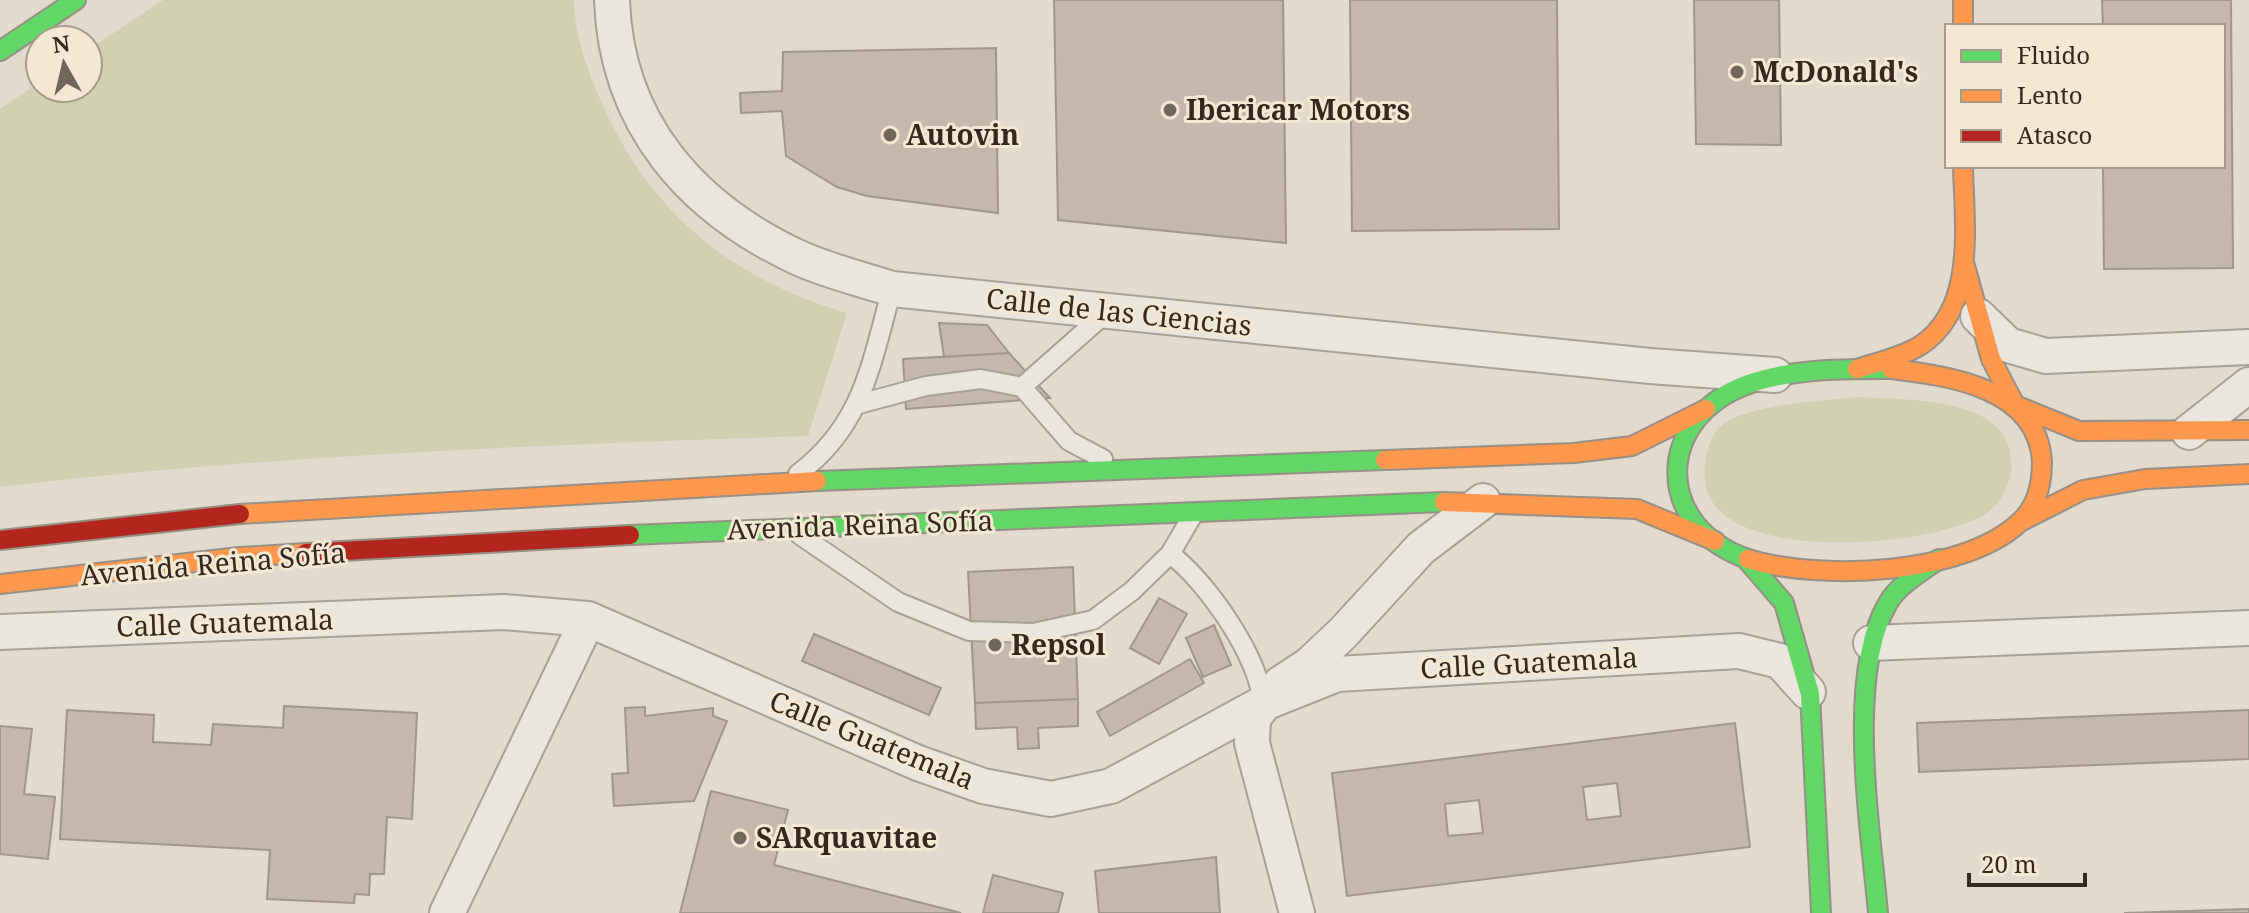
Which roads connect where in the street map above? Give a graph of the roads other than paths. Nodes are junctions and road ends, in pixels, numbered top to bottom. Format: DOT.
graph roads {
  1 [pos="76,0"];
  2 [pos="612,0"];
  3 [pos="1963,0"];
  4 [pos="1963,24"];
  5 [pos="0,51"];
  6 [pos="1963,168"];
  7 [pos="1963,260"];
  8 [pos="892,289"];
  9 [pos="1108,311"];
  10 [pos="1978,316"];
  11 [pos="2249,347"];
  12 [pos="1857,369"];
  13 [pos="1779,375"];
  14 [pos="2249,385"];
  15 [pos="1022,387"];
  16 [pos="859,404"];
  17 [pos="2015,405"];
  18 [pos="1706,409"];
  19 [pos="2249,430"];
  20 [pos="2189,432"];
  21 [pos="1123,470"];
  22 [pos="2249,474"];
  23 [pos="788,481"];
  24 [pos="1483,501"];
  25 [pos="1194,513"];
  26 [pos="2020,522"];
  27 [pos="788,527"];
  28 [pos="0,540"];
  29 [pos="1715,541"];
  30 [pos="1170,554"];
  31 [pos="1745,558"];
  32 [pos="1939,559"];
  33 [pos="0,584"];
  34 [pos="588,619"];
  35 [pos="2249,628"];
  36 [pos="0,632"];
  37 [pos="1871,643"];
  38 [pos="1810,694"];
  39 [pos="1262,704"];
  40 [pos="447,913"];
  41 [pos="1297,913"];
  42 [pos="1821,913"];
  43 [pos="1878,913"];
  1 -- 5 [label="main road"];
  2 -- 8 [label="street, Calle de las Ciencias"];
  3 -- 4 [label="main road"];
  6 -- 7 [label="main road"];
  7 -- 10 [label="main road"];
  7 -- 12 [label="main road"];
  8 -- 9 [label="street, Calle de las Ciencias"];
  8 -- 16 [label="lane"];
  9 -- 13 [label="street, Calle de las Ciencias"];
  9 -- 15 [label="lane"];
  10 -- 11 [label="street"];
  10 -- 17 [label="main road"];
  12 -- 13 [label="main road, Avenida Reina Sofía"];
  12 -- 17 [label="main road"];
  13 -- 18 [label="main road, Avenida Reina Sofía"];
  14 -- 20 [label="street"];
  15 -- 16 [label="lane"];
  15 -- 21 [label="lane"];
  16 -- 23 [label="lane"];
  17 -- 20 [label="main road"];
  17 -- 26 [label="main road"];
  18 -- 21 [label="main road, Avenida Reina Sofía"];
  18 -- 29 [label="main road"];
  19 -- 20 [label="main road"];
  21 -- 23 [label="main road, Avenida Reina Sofía"];
  22 -- 26 [label="main road"];
  23 -- 28 [label="main road, Avenida Reina Sofía"];
  24 -- 25 [label="main road, Avenida Reina Sofía"];
  24 -- 29 [label="main road, Avenida Reina Sofía"];
  24 -- 39 [label="street"];
  25 -- 27 [label="main road, Avenida Reina Sofía"];
  25 -- 30 [label="lane"];
  26 -- 32 [label="main road"];
  27 -- 30 [label="lane"];
  27 -- 33 [label="main road, Avenida Reina Sofía"];
  29 -- 31 [label="main road"];
  30 -- 39 [label="lane"];
  31 -- 32 [label="main road"];
  31 -- 38 [label="main road"];
  32 -- 37 [label="main road"];
  34 -- 36 [label="street, Calle Guatemala"];
  34 -- 39 [label="street, Calle Guatemala"];
  34 -- 40 [label="street"];
  35 -- 37 [label="street"];
  37 -- 43 [label="main road"];
  38 -- 39 [label="street, Calle Guatemala"];
  38 -- 42 [label="main road"];
  39 -- 41 [label="street"];
}
